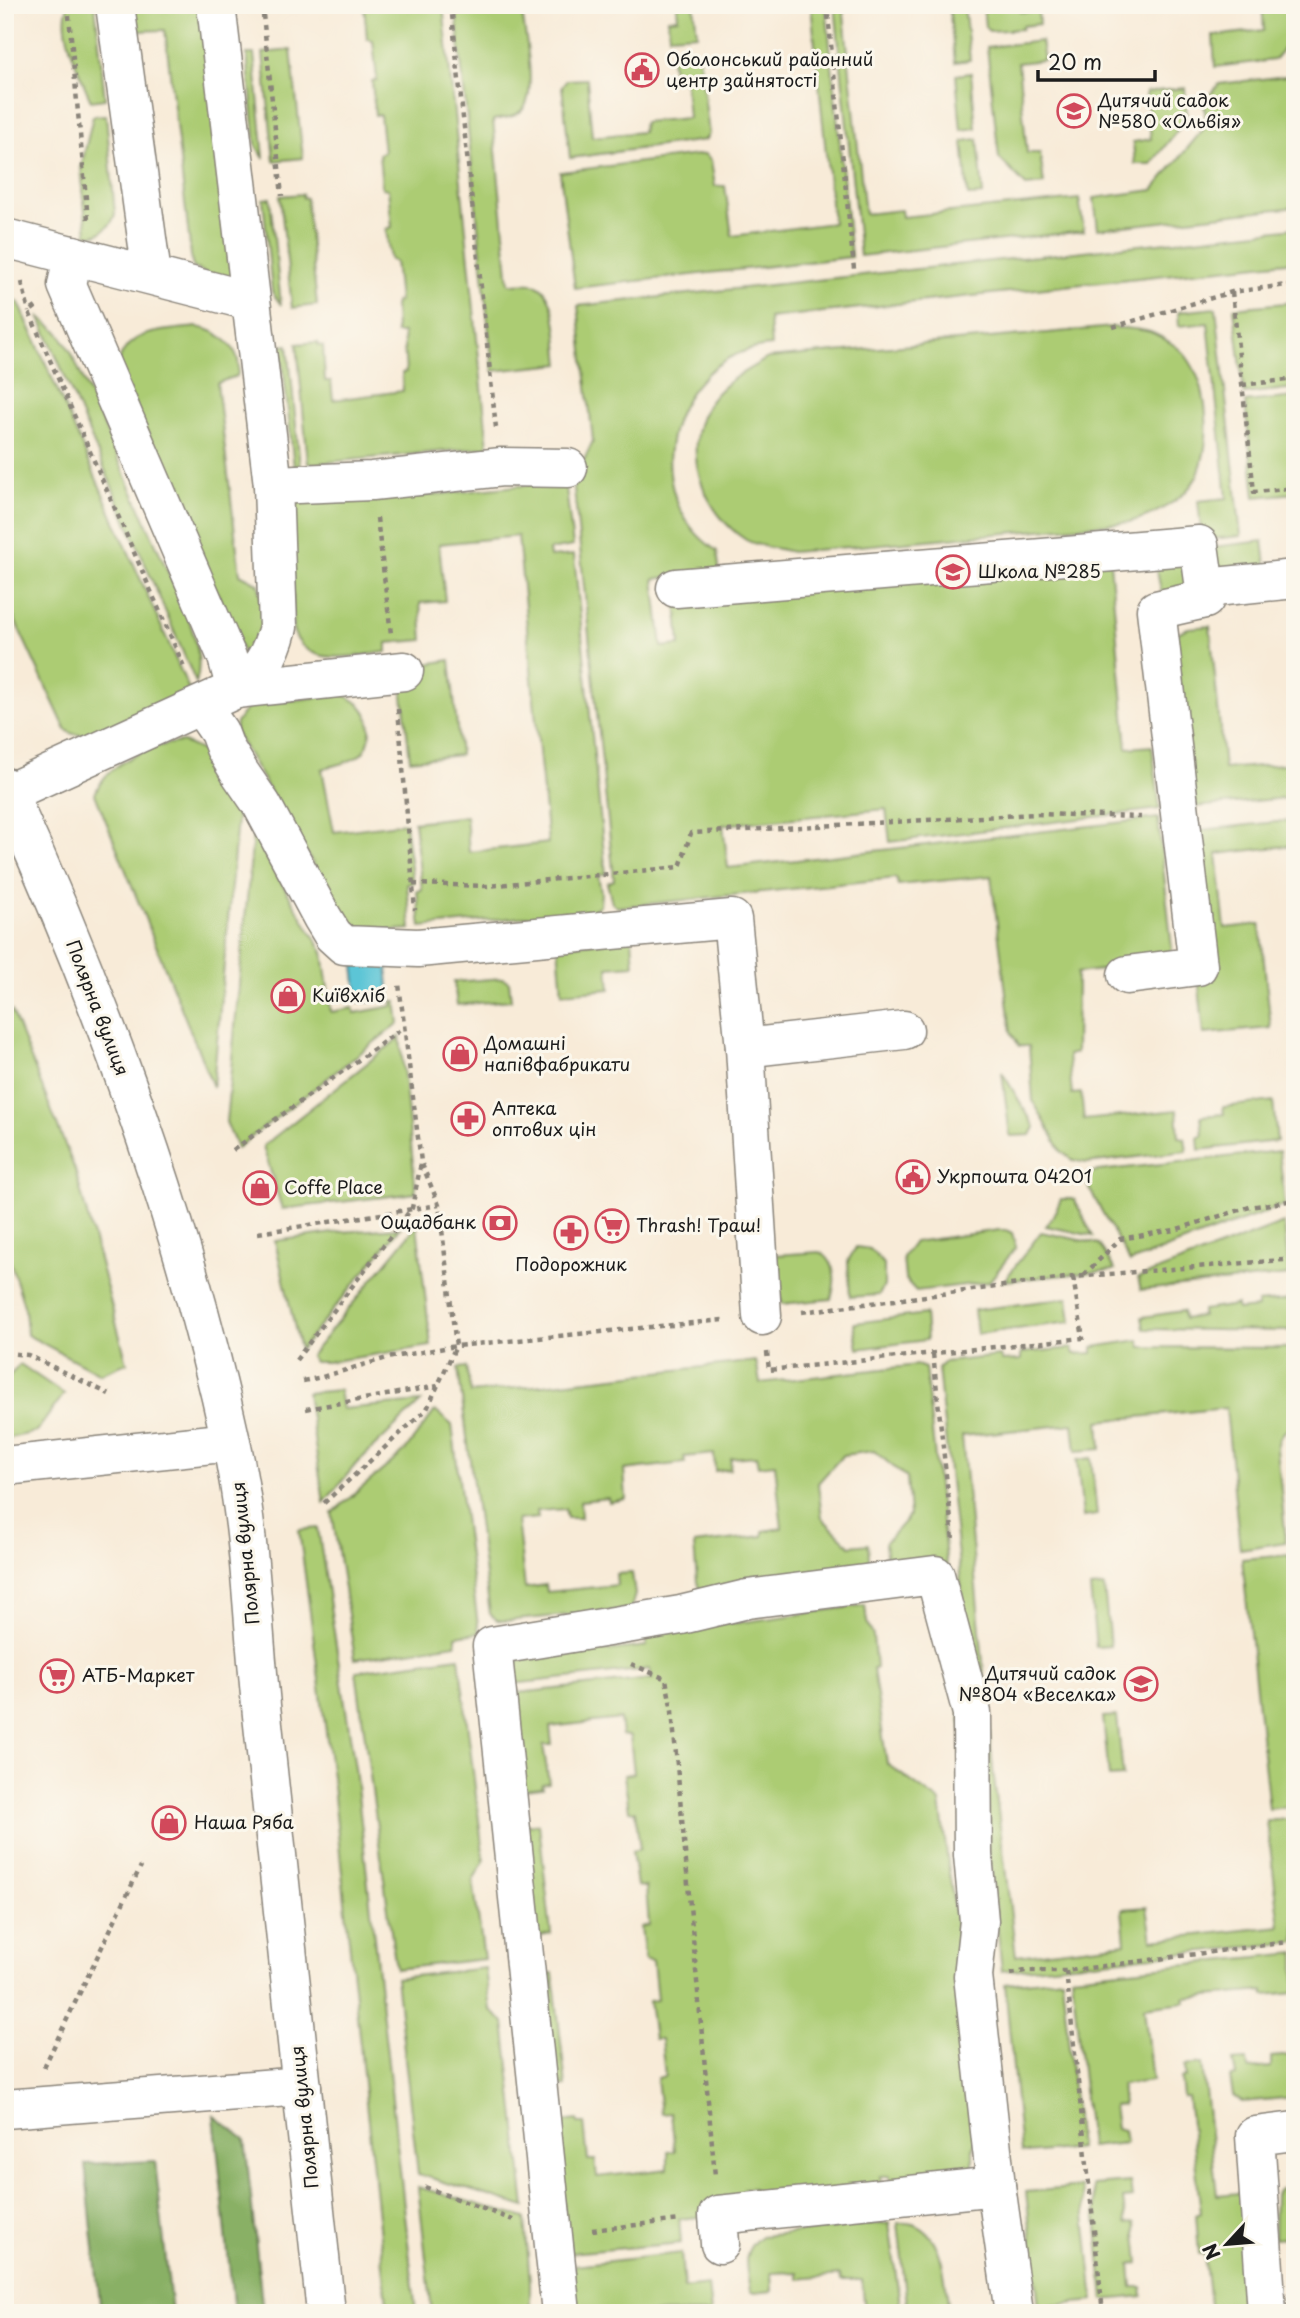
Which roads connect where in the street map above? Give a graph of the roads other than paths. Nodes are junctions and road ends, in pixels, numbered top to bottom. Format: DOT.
graph roads {
  1 [pos="115,5"];
  2 [pos="216,5"];
  3 [pos="5,238"];
  4 [pos="83,258"];
  5 [pos="152,275"];
  6 [pos="250,301"];
  7 [pos="568,468"];
  8 [pos="273,485"];
  9 [pos="1295,579"];
  10 [pos="676,588"];
  11 [pos="1205,589"];
  12 [pos="404,671"];
  13 [pos="236,689"];
  14 [pos="201,706"];
  15 [pos="7,790"];
  16 [pos="1127,975"];
  17 [pos="904,1030"];
  18 [pos="745,1048"];
  19 [pos="762,1317"];
  20 [pos="231,1442"];
  21 [pos="5,1466"];
  22 [pos="302,2086"];
  23 [pos="5,2109"];
  24 [pos="1295,2132"];
  25 [pos="996,2186"];
  26 [pos="719,2230"];
  27 [pos="326,2313"];
  28 [pos="561,2313"];
  29 [pos="1014,2313"];
  30 [pos="1267,2313"];
  1 -- 5 [label="main road"];
  2 -- 6 [label="main road"];
  3 -- 4 [label="main road"];
  4 -- 5 [label="main road"];
  4 -- 13 [label="main road"];
  5 -- 6 [label="main road"];
  6 -- 8 [label="main road"];
  7 -- 8 [label="main road"];
  8 -- 13 [label="main road"];
  9 -- 11 [label="main road"];
  10 -- 11 [label="main road"];
  11 -- 16 [label="main road"];
  12 -- 13 [label="main road"];
  13 -- 14 [label="main road"];
  14 -- 15 [label="main road"];
  14 -- 18 [label="main road"];
  15 -- 20 [label="main road, Полярна вулиця"];
  17 -- 18 [label="main road"];
  18 -- 19 [label="main road"];
  20 -- 21 [label="main road"];
  20 -- 22 [label="main road, Полярна вулиця"];
  22 -- 23 [label="main road"];
  22 -- 27 [label="main road, Полярна вулиця"];
  24 -- 30 [label="main road"];
  25 -- 26 [label="main road"];
  25 -- 28 [label="main road"];
  25 -- 29 [label="main road"];
}
